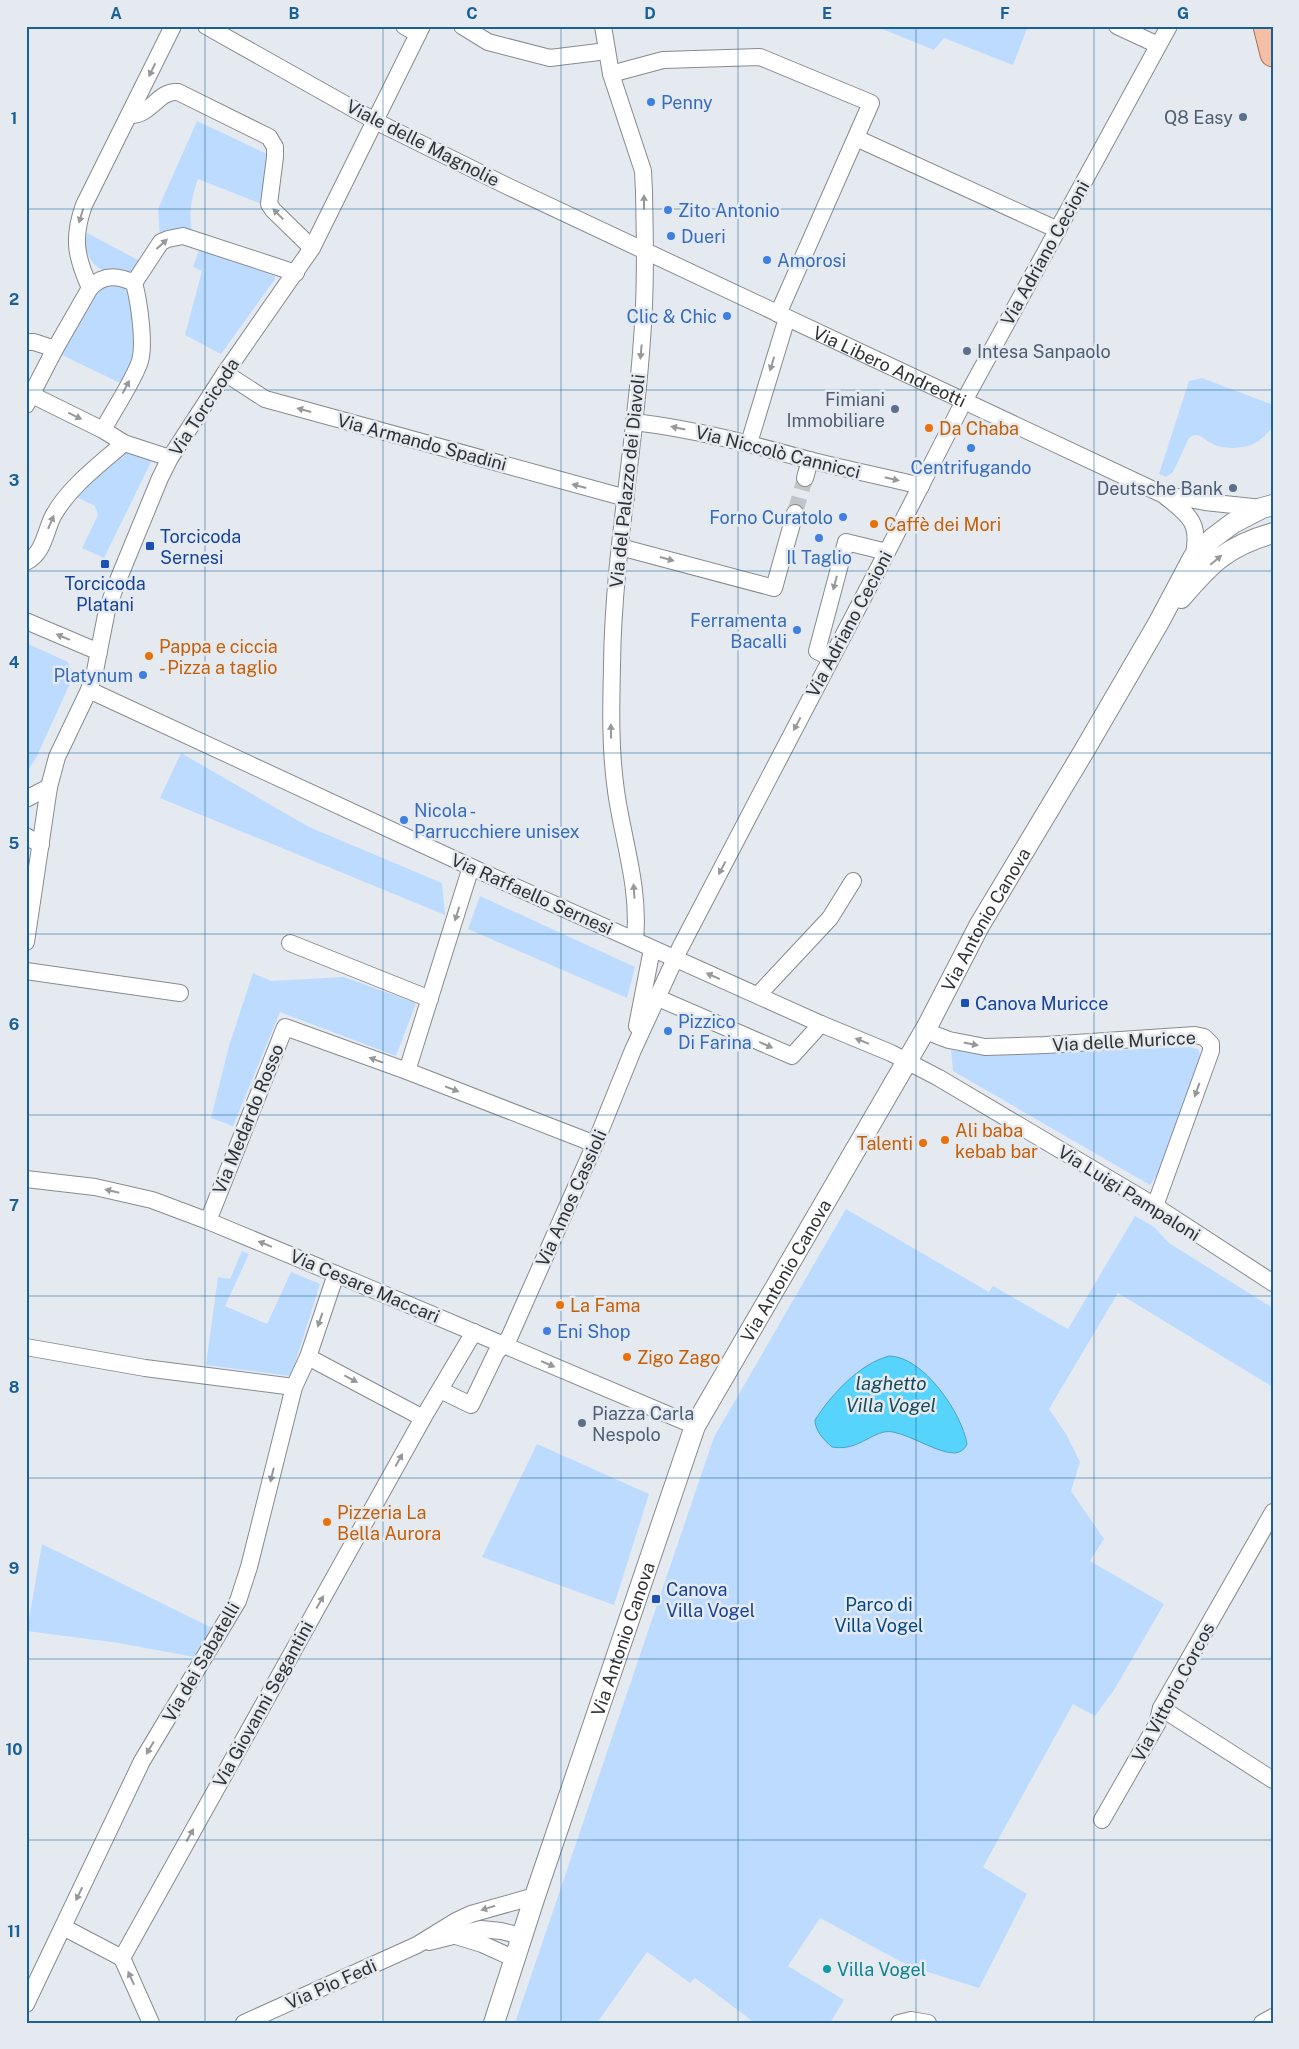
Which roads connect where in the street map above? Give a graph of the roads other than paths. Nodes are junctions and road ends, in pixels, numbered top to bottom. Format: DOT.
graph roads {
  1 [pos="173,26"];
  2 [pos="206,26"];
  3 [pos="462,26"];
  4 [pos="603,26"];
  5 [pos="1117,26"];
  6 [pos="1169,26"];
  7 [pos="1266,26"];
  8 [pos="414,29"];
  9 [pos="1158,45"];
  10 [pos="606,52"];
  11 [pos="1273,54"];
  12 [pos="612,74"];
  13 [pos="130,115"];
  14 [pos="375,121"];
  15 [pos="856,138"];
  16 [pos="1058,230"];
  17 [pos="312,248"];
  18 [pos="645,250"];
  19 [pos="296,273"];
  20 [pos="134,283"];
  21 [pos="90,288"];
  22 [pos="782,316"];
  23 [pos="26,342"];
  24 [pos="55,349"];
  25 [pos="225,372"];
  26 [pos="29,400"];
  27 [pos="964,401"];
  28 [pos="634,422"];
  29 [pos="103,430"];
  30 [pos="124,443"];
  31 [pos="749,443"];
  32 [pos="170,458"];
  33 [pos="810,460"];
  34 [pos="805,478"];
  35 [pos="921,486"];
  36 [pos="1162,494"];
  37 [pos="626,498"];
  38 [pos="1269,504"];
  39 [pos="795,513"];
  40 [pos="1269,535"];
  41 [pos="620,547"];
  42 [pos="887,552"];
  43 [pos="1193,558"];
  44 [pos="26,562"];
  45 [pos="26,621"];
  46 [pos="1159,622"];
  47 [pos="99,652"];
  48 [pos="831,658"];
  49 [pos="89,690"];
  50 [pos="49,786"];
  51 [pos="26,800"];
  52 [pos="26,836"];
  53 [pos="41,845"];
  54 [pos="471,867"];
  55 [pos="853,881"];
  56 [pos="635,940"];
  57 [pos="26,942"];
  58 [pos="290,943"];
  59 [pos="652,948"];
  60 [pos="674,959"];
  61 [pos="26,971"];
  62 [pos="180,993"];
  63 [pos="758,995"];
  64 [pos="658,998"];
  65 [pos="430,999"];
  66 [pos="821,1024"];
  67 [pos="924,1031"];
  68 [pos="633,1050"];
  69 [pos="906,1061"];
  70 [pos="407,1071"];
  71 [pos="595,1144"];
  72 [pos="26,1178"];
  73 [pos="1155,1206"];
  74 [pos="208,1221"];
  75 [pos="336,1274"];
  76 [pos="1273,1284"];
  77 [pos="474,1332"];
  78 [pos="504,1344"];
  79 [pos="26,1347"];
  80 [pos="308,1357"];
  81 [pos="294,1387"];
  82 [pos="440,1390"];
  83 [pos="423,1418"];
  84 [pos="694,1426"];
  85 [pos="1273,1512"];
  86 [pos="1161,1708"];
  87 [pos="1273,1780"];
  88 [pos="1102,1820"];
  89 [pos="535,1896"];
  90 [pos="63,1927"];
  91 [pos="456,1936"];
  92 [pos="522,1936"];
  93 [pos="417,1945"];
  94 [pos="122,1958"];
  95 [pos="515,1959"];
  96 [pos="26,2004"];
  97 [pos="1273,2017"];
  98 [pos="151,2023"];
  99 [pos="244,2023"];
  100 [pos="494,2023"];
  101 [pos="899,2023"];
  102 [pos="928,2023"];
  103 [pos="1262,2023"];
  1 -- 13 [label="street, one-way"];
  2 -- 14 [label="street, Viale delle Magnolie"];
  3 -- 10 [label="street"];
  4 -- 10 [label="street, Via del Palazzo dei Diavoli"];
  5 -- 9 [label="street"];
  6 -- 9 [label="street, Via Adriano Cecioni"];
  7 -- 11 [label="main road"];
  8 -- 14 [label="street, Via Torcicoda"];
  9 -- 16 [label="street, Via Adriano Cecioni"];
  10 -- 12 [label="street, Via del Palazzo dei Diavoli"];
  12 -- 15 [label="street"];
  18 -- 12 [label="street, Via del Palazzo dei Diavoli, one-way"];
  17 -- 13 [label="street, one-way"];
  13 -- 21 [label="street, one-way"];
  14 -- 17 [label="street, Via Torcicoda"];
  14 -- 18 [label="street, Viale delle Magnolie"];
  15 -- 16 [label="street"];
  15 -- 22 [label="street"];
  16 -- 27 [label="street, Via Adriano Cecioni"];
  17 -- 19 [label="street, Via Torcicoda"];
  18 -- 22 [label="street, Via Libero Andreotti"];
  18 -- 28 [label="street, Via del Palazzo dei Diavoli, one-way"];
  20 -- 19 [label="street, one-way"];
  19 -- 25 [label="street, Via Torcicoda"];
  20 -- 21 [label="street"];
  29 -- 20 [label="street, one-way"];
  21 -- 24 [label="street"];
  22 -- 27 [label="street, Via Libero Andreotti"];
  22 -- 31 [label="street, one-way"];
  23 -- 24 [label="street"];
  24 -- 26 [label="street"];
  25 -- 32 [label="street, Via Torcicoda"];
  37 -- 25 [label="street, Via Armando Spadini, one-way"];
  26 -- 29 [label="street, one-way"];
  27 -- 35 [label="street, Via Adriano Cecioni"];
  27 -- 36 [label="street, Via Libero Andreotti"];
  31 -- 28 [label="street, Via Niccolò Cannicci, one-way"];
  28 -- 37 [label="street, Via del Palazzo dei Diavoli"];
  29 -- 30 [label="street"];
  30 -- 32 [label="street"];
  44 -- 30 [label="street, one-way"];
  31 -- 33 [label="street, Via Niccolò Cannicci"];
  32 -- 47 [label="street, Via Torcicoda"];
  33 -- 34 [label="street"];
  33 -- 35 [label="street, Via Niccolò Cannicci, one-way"];
  35 -- 42 [label="street, Via Adriano Cecioni"];
  36 -- 38 [label="street, Via Libero Andreotti"];
  36 -- 43 [label="street, Via Libero Andreotti"];
  37 -- 41 [label="street, Via del Palazzo dei Diavoli"];
  38 -- 43 [label="street, Via Antonio Canova"];
  41 -- 39 [label="street, one-way"];
  46 -- 40 [label="street, Via Antonio Canova, one-way"];
  56 -- 41 [label="street, Via del Palazzo dei Diavoli, one-way"];
  42 -- 48 [label="street, Via Adriano Cecioni"];
  42 -- 48 [label="street, one-way"];
  43 -- 46 [label="street, Via Antonio Canova"];
  47 -- 45 [label="street, one-way"];
  46 -- 67 [label="street, Via Antonio Canova"];
  47 -- 49 [label="street, Via Torcicoda"];
  48 -- 60 [label="street, Via Adriano Cecioni, one-way"];
  49 -- 50 [label="street, Via Torcicoda"];
  49 -- 54 [label="street, Via Raffaello Sernesi"];
  50 -- 51 [label="street"];
  50 -- 53 [label="street, Via Torcicoda"];
  52 -- 53 [label="street"];
  53 -- 57 [label="street, Via Torcicoda"];
  54 -- 56 [label="street, Via Raffaello Sernesi"];
  54 -- 65 [label="street, one-way"];
  55 -- 63 [label="street"];
  56 -- 59 [label="street, Via Raffaello Sernesi"];
  58 -- 65 [label="street"];
  59 -- 60 [label="street, Via Raffaello Sernesi"];
  59 -- 68 [label="street, Via Amos Cassioli"];
  63 -- 60 [label="street, Via Raffaello Sernesi, one-way"];
  60 -- 64 [label="street, Via Amos Cassioli"];
  61 -- 62 [label="street"];
  63 -- 66 [label="street, Via Raffaello Sernesi"];
  64 -- 66 [label="street, one-way"];
  64 -- 68 [label="street, Via Amos Cassioli"];
  65 -- 70 [label="street"];
  69 -- 66 [label="street, Via Raffaello Sernesi, one-way"];
  67 -- 69 [label="street, Via Antonio Canova"];
  67 -- 73 [label="street, Via delle Muricce, one-way"];
  68 -- 71 [label="street, Via Amos Cassioli"];
  69 -- 73 [label="street, Via Luigi Pampaloni"];
  69 -- 84 [label="street, Via Antonio Canova"];
  70 -- 71 [label="street, Via Medardo Rosso, one-way"];
  70 -- 74 [label="street, Via Medardo Rosso, one-way"];
  71 -- 78 [label="street, Via Amos Cassioli"];
  74 -- 72 [label="street, Via Cesare Maccari, one-way"];
  73 -- 76 [label="street, Via Luigi Pampaloni"];
  75 -- 74 [label="street, Via Cesare Maccari, one-way"];
  75 -- 77 [label="street, Via Cesare Maccari"];
  75 -- 80 [label="street, Via dei Sabatelli, one-way"];
  77 -- 78 [label="street, Via Cesare Maccari"];
  77 -- 82 [label="street, Via Giovanni Segantini"];
  78 -- 82 [label="street"];
  78 -- 84 [label="street, Via Cesare Maccari, one-way"];
  79 -- 81 [label="street"];
  80 -- 81 [label="street, Via dei Sabatelli"];
  80 -- 83 [label="street, one-way"];
  81 -- 90 [label="street, Via dei Sabatelli, one-way"];
  82 -- 83 [label="street, Via Giovanni Segantini"];
  94 -- 83 [label="street, Via Giovanni Segantini, one-way"];
  84 -- 89 [label="street, Via Antonio Canova"];
  85 -- 86 [label="street, Via Vittorio Corcos"];
  86 -- 87 [label="street"];
  86 -- 88 [label="street, Via Vittorio Corcos"];
  89 -- 92 [label="street, Via Antonio Canova"];
  89 -- 93 [label="street, Via Pio Fedi, one-way"];
  90 -- 94 [label="street"];
  90 -- 96 [label="street, Via dei Sabatelli"];
  91 -- 92 [label="street, Via Pio Fedi"];
  91 -- 93 [label="street, Via Pio Fedi"];
  91 -- 95 [label="street"];
  92 -- 95 [label="street, Via Antonio Canova"];
  93 -- 99 [label="street, Via Pio Fedi"];
  98 -- 94 [label="street, one-way"];
  95 -- 100 [label="street, Via Antonio Canova"];
  97 -- 103 [label="street"];
  101 -- 102 [label="street"];
}
